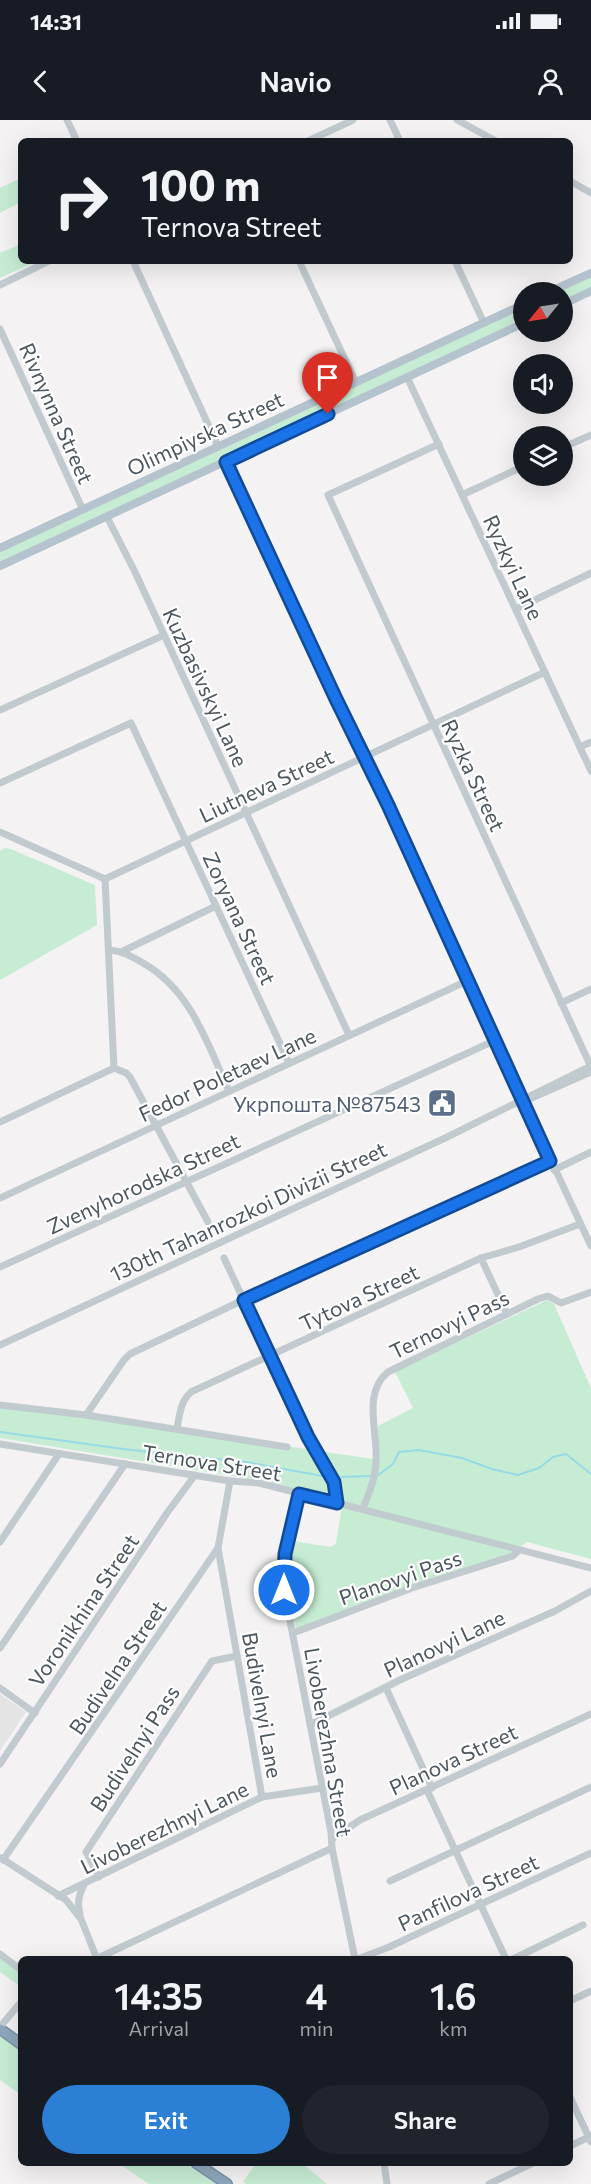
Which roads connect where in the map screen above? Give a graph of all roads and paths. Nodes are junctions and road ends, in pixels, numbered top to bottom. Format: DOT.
graph roads {
  1 [pos="67,120"];
  2 [pos="353,120"];
  3 [pos="390,120"];
  4 [pos="457,120"];
  5 [pos="76,138"];
  6 [pos="314,138"];
  7 [pos="399,138"];
  8 [pos="490,138"];
  9 [pos="573,183"];
  10 [pos="591,193"];
  11 [pos="44,264"];
  12 [pos="134,264"];
  13 [pos="300,264"];
  14 [pos="456,264"];
  15 [pos="591,273"];
  16 [pos="571,282"];
  17 [pos="0,285"];
  18 [pos="591,291"];
  19 [pos="573,300"];
  20 [pos="513,309"];
  21 [pos="484,323"];
  22 [pos="513,328"];
  23 [pos="0,329"];
  24 [pos="407,377"];
  25 [pos="356,383"];
  26 [pos="591,435"];
  27 [pos="573,443"];
  28 [pos="439,444"];
  29 [pos="218,447"];
  30 [pos="226,462"];
  31 [pos="513,471"];
  32 [pos="462,495"];
  33 [pos="83,510"];
  34 [pos="106,517"];
  35 [pos="0,548"];
  36 [pos="0,566"];
  37 [pos="591,573"];
  38 [pos="516,609"];
  39 [pos="164,635"];
  40 [pos="545,672"];
  41 [pos="0,710"];
  42 [pos="433,725"];
  43 [pos="591,742"];
  44 [pos="580,747"];
  45 [pos="365,757"];
  46 [pos="591,771"];
  47 [pos="0,783"];
  48 [pos="246,812"];
  49 [pos="0,832"];
  50 [pos="186,841"];
  51 [pos="105,879"];
  52 [pos="216,906"];
  53 [pos="109,950"];
  54 [pos="123,951"];
  55 [pos="469,980"];
  56 [pos="591,988"];
  57 [pos="561,1003"];
  58 [pos="349,1035"];
  59 [pos="496,1040"];
  60 [pos="289,1063"];
  61 [pos="114,1068"];
  62 [pos="591,1068"];
  63 [pos="229,1091"];
  64 [pos="523,1100"];
  65 [pos="0,1122"];
  66 [pos="156,1125"];
  67 [pos="591,1152"];
  68 [pos="550,1161"];
  69 [pos="554,1170"];
  70 [pos="187,1180"];
  71 [pos="0,1198"];
  72 [pos="208,1222"];
  73 [pos="591,1226"];
  74 [pos="582,1227"];
  75 [pos="591,1246"];
  76 [pos="224,1258"];
  77 [pos="481,1258"];
  78 [pos="0,1267"];
  79 [pos="591,1293"];
  80 [pos="244,1300"];
  81 [pos="507,1314"];
  82 [pos="0,1345"];
  83 [pos="271,1357"];
  84 [pos="0,1405"];
  85 [pos="86,1414"];
  86 [pos="177,1428"];
  87 [pos="0,1444"];
  88 [pos="287,1447"];
  89 [pos="59,1454"];
  90 [pos="125,1464"];
  91 [pos="195,1475"];
  92 [pos="230,1481"];
  93 [pos="299,1494"];
  94 [pos="337,1503"];
  95 [pos="363,1509"];
  96 [pos="0,1542"];
  97 [pos="218,1548"];
  98 [pos="518,1551"];
  99 [pos="591,1568"];
  100 [pos="591,1591"];
  101 [pos="292,1633"];
  102 [pos="0,1648"];
  103 [pos="237,1656"];
  104 [pos="0,1688"];
  105 [pos="386,1688"];
  106 [pos="35,1713"];
  107 [pos="591,1714"];
  108 [pos="310,1725"];
  109 [pos="0,1764"];
  110 [pos="591,1787"];
  111 [pos="322,1788"];
  112 [pos="430,1789"];
  113 [pos="262,1797"];
  114 [pos="332,1839"];
  115 [pos="332,1848"];
  116 [pos="455,1849"];
  117 [pos="591,1853"];
  118 [pos="1,1859"];
  119 [pos="99,1877"];
  120 [pos="390,1881"];
  121 [pos="84,1885"];
  122 [pos="58,1896"];
  123 [pos="481,1905"];
  124 [pos="81,1918"];
  125 [pos="583,1925"];
  126 [pos="0,1954"];
  127 [pos="95,1956"];
  128 [pos="102,1956"];
  129 [pos="356,1956"];
  130 [pos="364,1956"];
  131 [pos="505,1956"];
  132 [pos="519,1956"];
  133 [pos="18,1968"];
  134 [pos="591,1991"];
  135 [pos="573,2000"];
  136 [pos="18,2006"];
  137 [pos="0,2028"];
  138 [pos="18,2042"];
  139 [pos="573,2103"];
  140 [pos="590,2138"];
  141 [pos="573,2145"];
  142 [pos="200,2166"];
  143 [pos="384,2166"];
  144 [pos="527,2166"];
  145 [pos="226,2184"];
  146 [pos="387,2184"];
  147 [pos="489,2184"];
  1 -- 5 [label="street"];
  2 -- 6 [label="street"];
  3 -- 7 [label="street"];
  4 -- 8 [label="street"];
  9 -- 10 [label="street"];
  11 -- 17 [label="street"];
  12 -- 29 [label="street"];
  13 -- 25 [label="street"];
  14 -- 21 [label="street"];
  15 -- 16 [label="main road"];
  18 -- 19 [label="main road"];
  20 -- 21 [label="main road, Olimpiyska Street"];
  21 -- 25 [label="main road, Olimpiyska Street"];
  22 -- 24 [label="main road, Olimpiyska Street"];
  23 -- 33 [label="street, Rivnynna Street"];
  24 -- 28 [label="street, Ryzkyi Lane"];
  24 -- 30 [label="main road, Olimpiyska Street"];
  25 -- 29 [label="main road, Olimpiyska Street"];
  26 -- 27 [label="street"];
  28 -- 32 [label="street, Ryzkyi Lane"];
  28 -- 42 [label="street, Ryzka Street"];
  29 -- 30 [label="main road"];
  29 -- 33 [label="main road, Olimpiyska Street"];
  30 -- 34 [label="main road, Olimpiyska Street"];
  30 -- 45 [label="street"];
  31 -- 32 [label="street"];
  32 -- 38 [label="street, Ryzkyi Lane"];
  33 -- 35 [label="main road, Olimpiyska Street"];
  34 -- 36 [label="main road, Olimpiyska Street"];
  34 -- 39 [label="street, Kuzbasivskyi Lane"];
  37 -- 38 [label="street"];
  38 -- 40 [label="street, Ryzkyi Lane"];
  39 -- 41 [label="street"];
  39 -- 48 [label="street, Kuzbasivskyi Lane"];
  40 -- 42 [label="street, Liutneva Street"];
  40 -- 44 [label="street, Ryzkyi Lane"];
  42 -- 45 [label="street, Liutneva Street"];
  42 -- 57 [label="street, Ryzka Street"];
  43 -- 44 [label="street"];
  44 -- 46 [label="street, Ryzkyi Lane"];
  45 -- 48 [label="street, Liutneva Street"];
  45 -- 55 [label="street"];
  47 -- 50 [label="street, Zoryana Street"];
  48 -- 50 [label="street, Liutneva Street"];
  48 -- 58 [label="street, Kuzbasivskyi Lane"];
  49 -- 51 [label="street"];
  50 -- 51 [label="street, Liutneva Street"];
  50 -- 52 [label="street, Zoryana Street"];
  51 -- 53 [label="street"];
  52 -- 54 [label="street"];
  52 -- 60 [label="street, Zoryana Street"];
  53 -- 54 [label="street"];
  53 -- 61 [label="street"];
  54 -- 63 [label="street"];
  55 -- 58 [label="street, Fedor Poletaev Lane"];
  55 -- 59 [label="street"];
  56 -- 57 [label="street"];
  57 -- 62 [label="street, Ryzka Street"];
  58 -- 60 [label="street, Fedor Poletaev Lane"];
  59 -- 64 [label="street"];
  59 -- 70 [label="street, Zvenyhorodska Street"];
  60 -- 63 [label="street, Fedor Poletaev Lane"];
  61 -- 65 [label="street"];
  61 -- 66 [label="street"];
  62 -- 64 [label="street, 130th Tahanrozkoi Divizii Street"];
  63 -- 66 [label="street, Fedor Poletaev Lane"];
  64 -- 68 [label="street"];
  64 -- 82 [label="street, 130th Tahanrozkoi Divizii Street"];
  66 -- 70 [label="street"];
  66 -- 71 [label="street, Fedor Poletaev Lane"];
  67 -- 69 [label="street"];
  68 -- 69 [label="street"];
  68 -- 80 [label="street"];
  69 -- 74 [label="street"];
  70 -- 72 [label="street"];
  70 -- 78 [label="street, Zvenyhorodska Street"];
  73 -- 74 [label="street, Tytova Street"];
  74 -- 75 [label="street"];
  74 -- 77 [label="street, Tytova Street"];
  76 -- 80 [label="street"];
  77 -- 81 [label="street"];
  77 -- 83 [label="street, Tytova Street"];
  79 -- 81 [label="street, Ternovyi Pass"];
  80 -- 83 [label="street"];
  80 -- 85 [label="street"];
  81 -- 95 [label="street, Ternovyi Pass"];
  83 -- 86 [label="street, Tytova Street"];
  83 -- 94 [label="street"];
  84 -- 85 [label="street, Ternova Street"];
  85 -- 86 [label="street, Ternova Street"];
  86 -- 88 [label="street, Ternova Street"];
  87 -- 89 [label="street, Ternova Street"];
  89 -- 90 [label="street, Ternova Street"];
  89 -- 96 [label="street"];
  90 -- 91 [label="street, Ternova Street"];
  90 -- 102 [label="street"];
  91 -- 92 [label="street, Ternova Street"];
  91 -- 106 [label="street, Voronikhina Street"];
  92 -- 93 [label="street, Ternova Street"];
  92 -- 97 [label="street, Budivelna Street"];
  93 -- 94 [label="street, Ternova Street"];
  93 -- 101 [label="street, Livoberezhna Street"];
  94 -- 95 [label="street, Ternova Street"];
  95 -- 98 [label="street, Ternova Street"];
  97 -- 103 [label="street, Budivelnyi Lane"];
  97 -- 118 [label="street, Budivelna Street"];
  98 -- 99 [label="street, Ternova Street"];
  98 -- 101 [label="street, Planovyi Pass"];
  100 -- 105 [label="street, Planovyi Lane"];
  101 -- 108 [label="street, Livoberezhna Street"];
  103 -- 113 [label="street, Budivelnyi Lane"];
  103 -- 119 [label="street, Budivelnyi Pass"];
  104 -- 106 [label="street"];
  105 -- 108 [label="street, Planovyi Lane"];
  105 -- 112 [label="street"];
  106 -- 109 [label="street, Voronikhina Street"];
  107 -- 112 [label="street, Planova Street"];
  108 -- 111 [label="street, Livoberezhna Street"];
  110 -- 116 [label="street"];
  111 -- 113 [label="street, Livoberezhnyi Lane"];
  111 -- 114 [label="street, Livoberezhna Street"];
  112 -- 114 [label="street, Planova Street"];
  112 -- 116 [label="street"];
  113 -- 119 [label="street, Livoberezhnyi Lane"];
  114 -- 115 [label="street, Livoberezhna Street"];
  115 -- 128 [label="street"];
  115 -- 129 [label="street, Livoberezhna Street"];
  116 -- 120 [label="street"];
  116 -- 123 [label="street"];
  117 -- 123 [label="street, Panfilova Street"];
  118 -- 122 [label="street"];
  119 -- 121 [label="street, Livoberezhnyi Lane"];
  121 -- 122 [label="street, Livoberezhnyi Lane"];
  121 -- 124 [label="street"];
  122 -- 124 [label="street"];
  123 -- 130 [label="street, Panfilova Street"];
  123 -- 131 [label="street"];
  124 -- 127 [label="street"];
  125 -- 132 [label="street"];
  126 -- 133 [label="street"];
  134 -- 135 [label="street"];
  136 -- 137 [label="street"];
  137 -- 138 [label="highway"];
  139 -- 140 [label="street"];
  140 -- 141 [label="street"];
  142 -- 145 [label="highway"];
  143 -- 146 [label="street"];
  144 -- 147 [label="street"];
}
